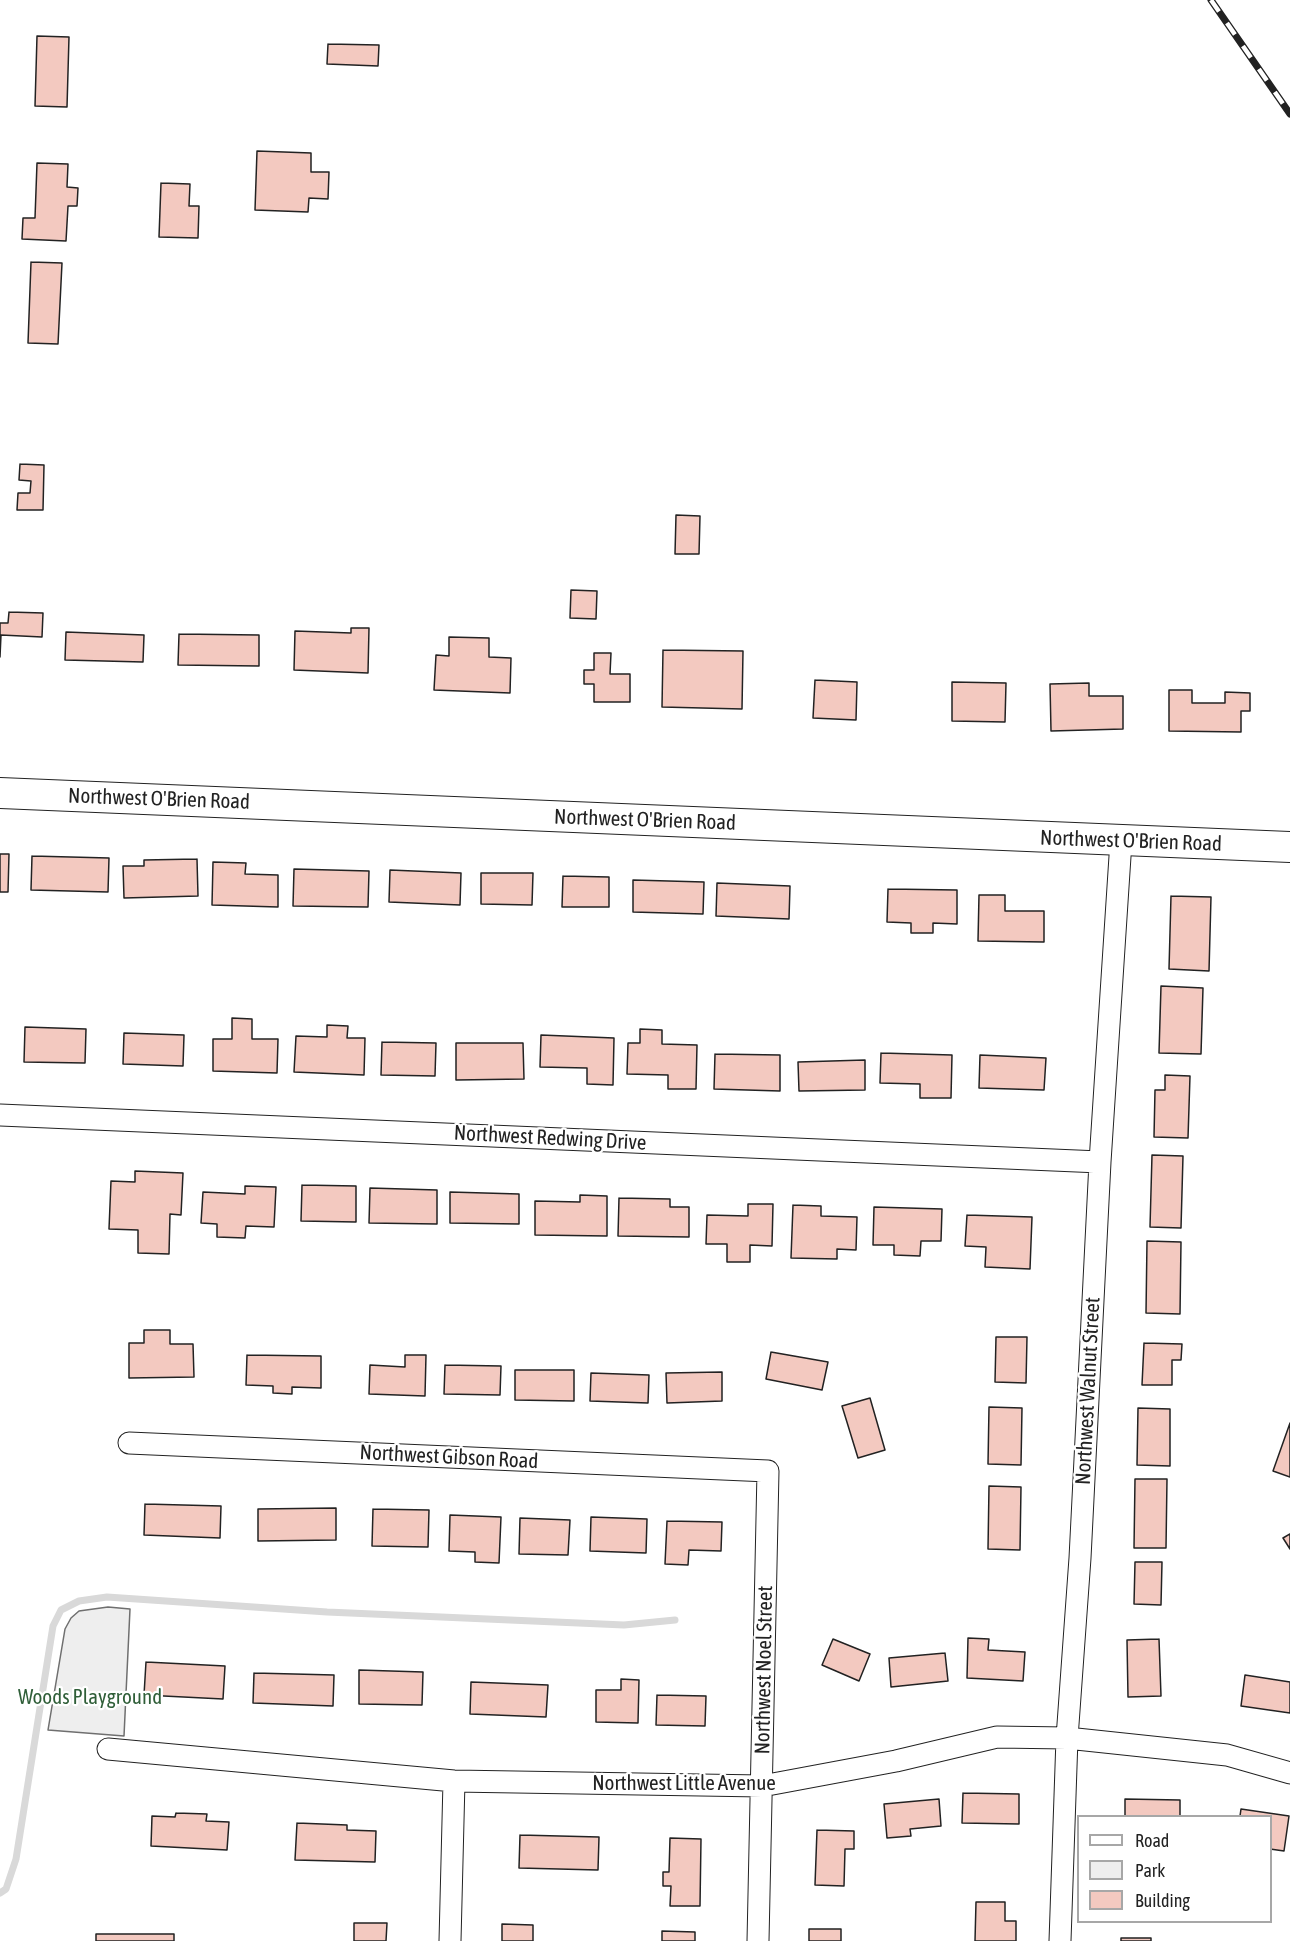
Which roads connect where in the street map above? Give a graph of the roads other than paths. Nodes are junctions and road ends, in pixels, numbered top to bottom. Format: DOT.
graph roads {
  1 [pos="0,792"];
  2 [pos="1121,841"];
  3 [pos="1290,847"];
  4 [pos="0,1115"];
  5 [pos="1100,1162"];
  6 [pos="129,1443"];
  7 [pos="768,1471"];
  8 [pos="1067,1738"];
  9 [pos="108,1749"];
  10 [pos="1290,1773"];
  11 [pos="454,1781"];
  12 [pos="762,1786"];
  13 [pos="450,1941"];
  14 [pos="758,1941"];
  15 [pos="1060,1941"];
  1 -- 2 [label="street, Northwest O'Brien Road"];
  2 -- 3 [label="street, Northwest O'Brien Road"];
  2 -- 5 [label="street, Northwest Walnut Street"];
  4 -- 5 [label="street, Northwest Redwing Drive"];
  5 -- 8 [label="street, Northwest Walnut Street"];
  6 -- 7 [label="street, Northwest Gibson Road"];
  7 -- 12 [label="street, Northwest Noel Street"];
  8 -- 10 [label="street, Northwest Little Avenue"];
  8 -- 12 [label="street, Northwest Little Avenue"];
  8 -- 15 [label="street, Northwest Walnut Street"];
  9 -- 11 [label="street, Northwest Little Avenue"];
  11 -- 12 [label="street, Northwest Little Avenue"];
  11 -- 13 [label="street"];
  12 -- 14 [label="street, Northwest Noel Street"];
}
